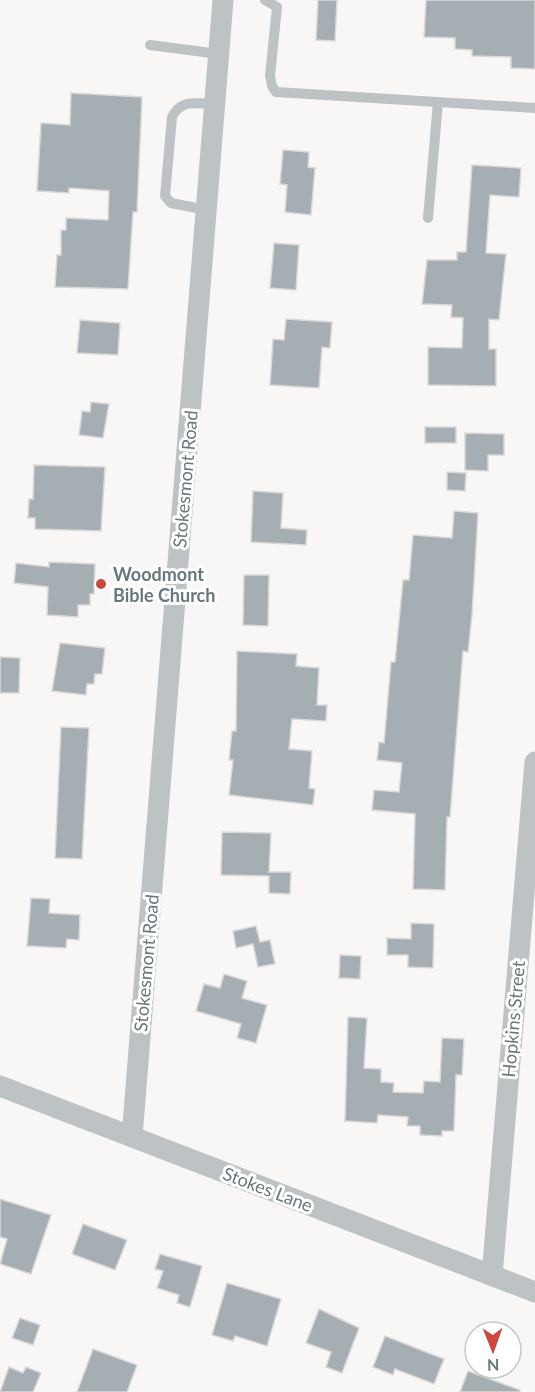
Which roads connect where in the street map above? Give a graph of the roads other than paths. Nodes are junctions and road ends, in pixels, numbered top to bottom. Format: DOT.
graph roads {
  1 [pos="223,0"];
  2 [pos="265,0"];
  3 [pos="150,45"];
  4 [pos="219,54"];
  5 [pos="438,102"];
  6 [pos="215,104"];
  7 [pos="535,108"];
  8 [pos="207,210"];
  9 [pos="428,218"];
  10 [pos="535,762"];
  11 [pos="0,1086"];
  12 [pos="132,1137"];
  13 [pos="492,1276"];
  14 [pos="535,1292"];
  1 -- 4 [label="street, Stokesmont Road"];
  2 -- 5 [label="lane"];
  3 -- 4 [label="lane"];
  4 -- 6 [label="street, Stokesmont Road"];
  5 -- 7 [label="lane"];
  5 -- 9 [label="lane"];
  6 -- 8 [label="street, Stokesmont Road"];
  6 -- 8 [label="lane"];
  8 -- 12 [label="street, Stokesmont Road"];
  10 -- 13 [label="street, Hopkins Street"];
  11 -- 12 [label="street, Stokes Lane"];
  12 -- 13 [label="street, Stokes Lane"];
  13 -- 14 [label="street, Stokes Lane"];
}
